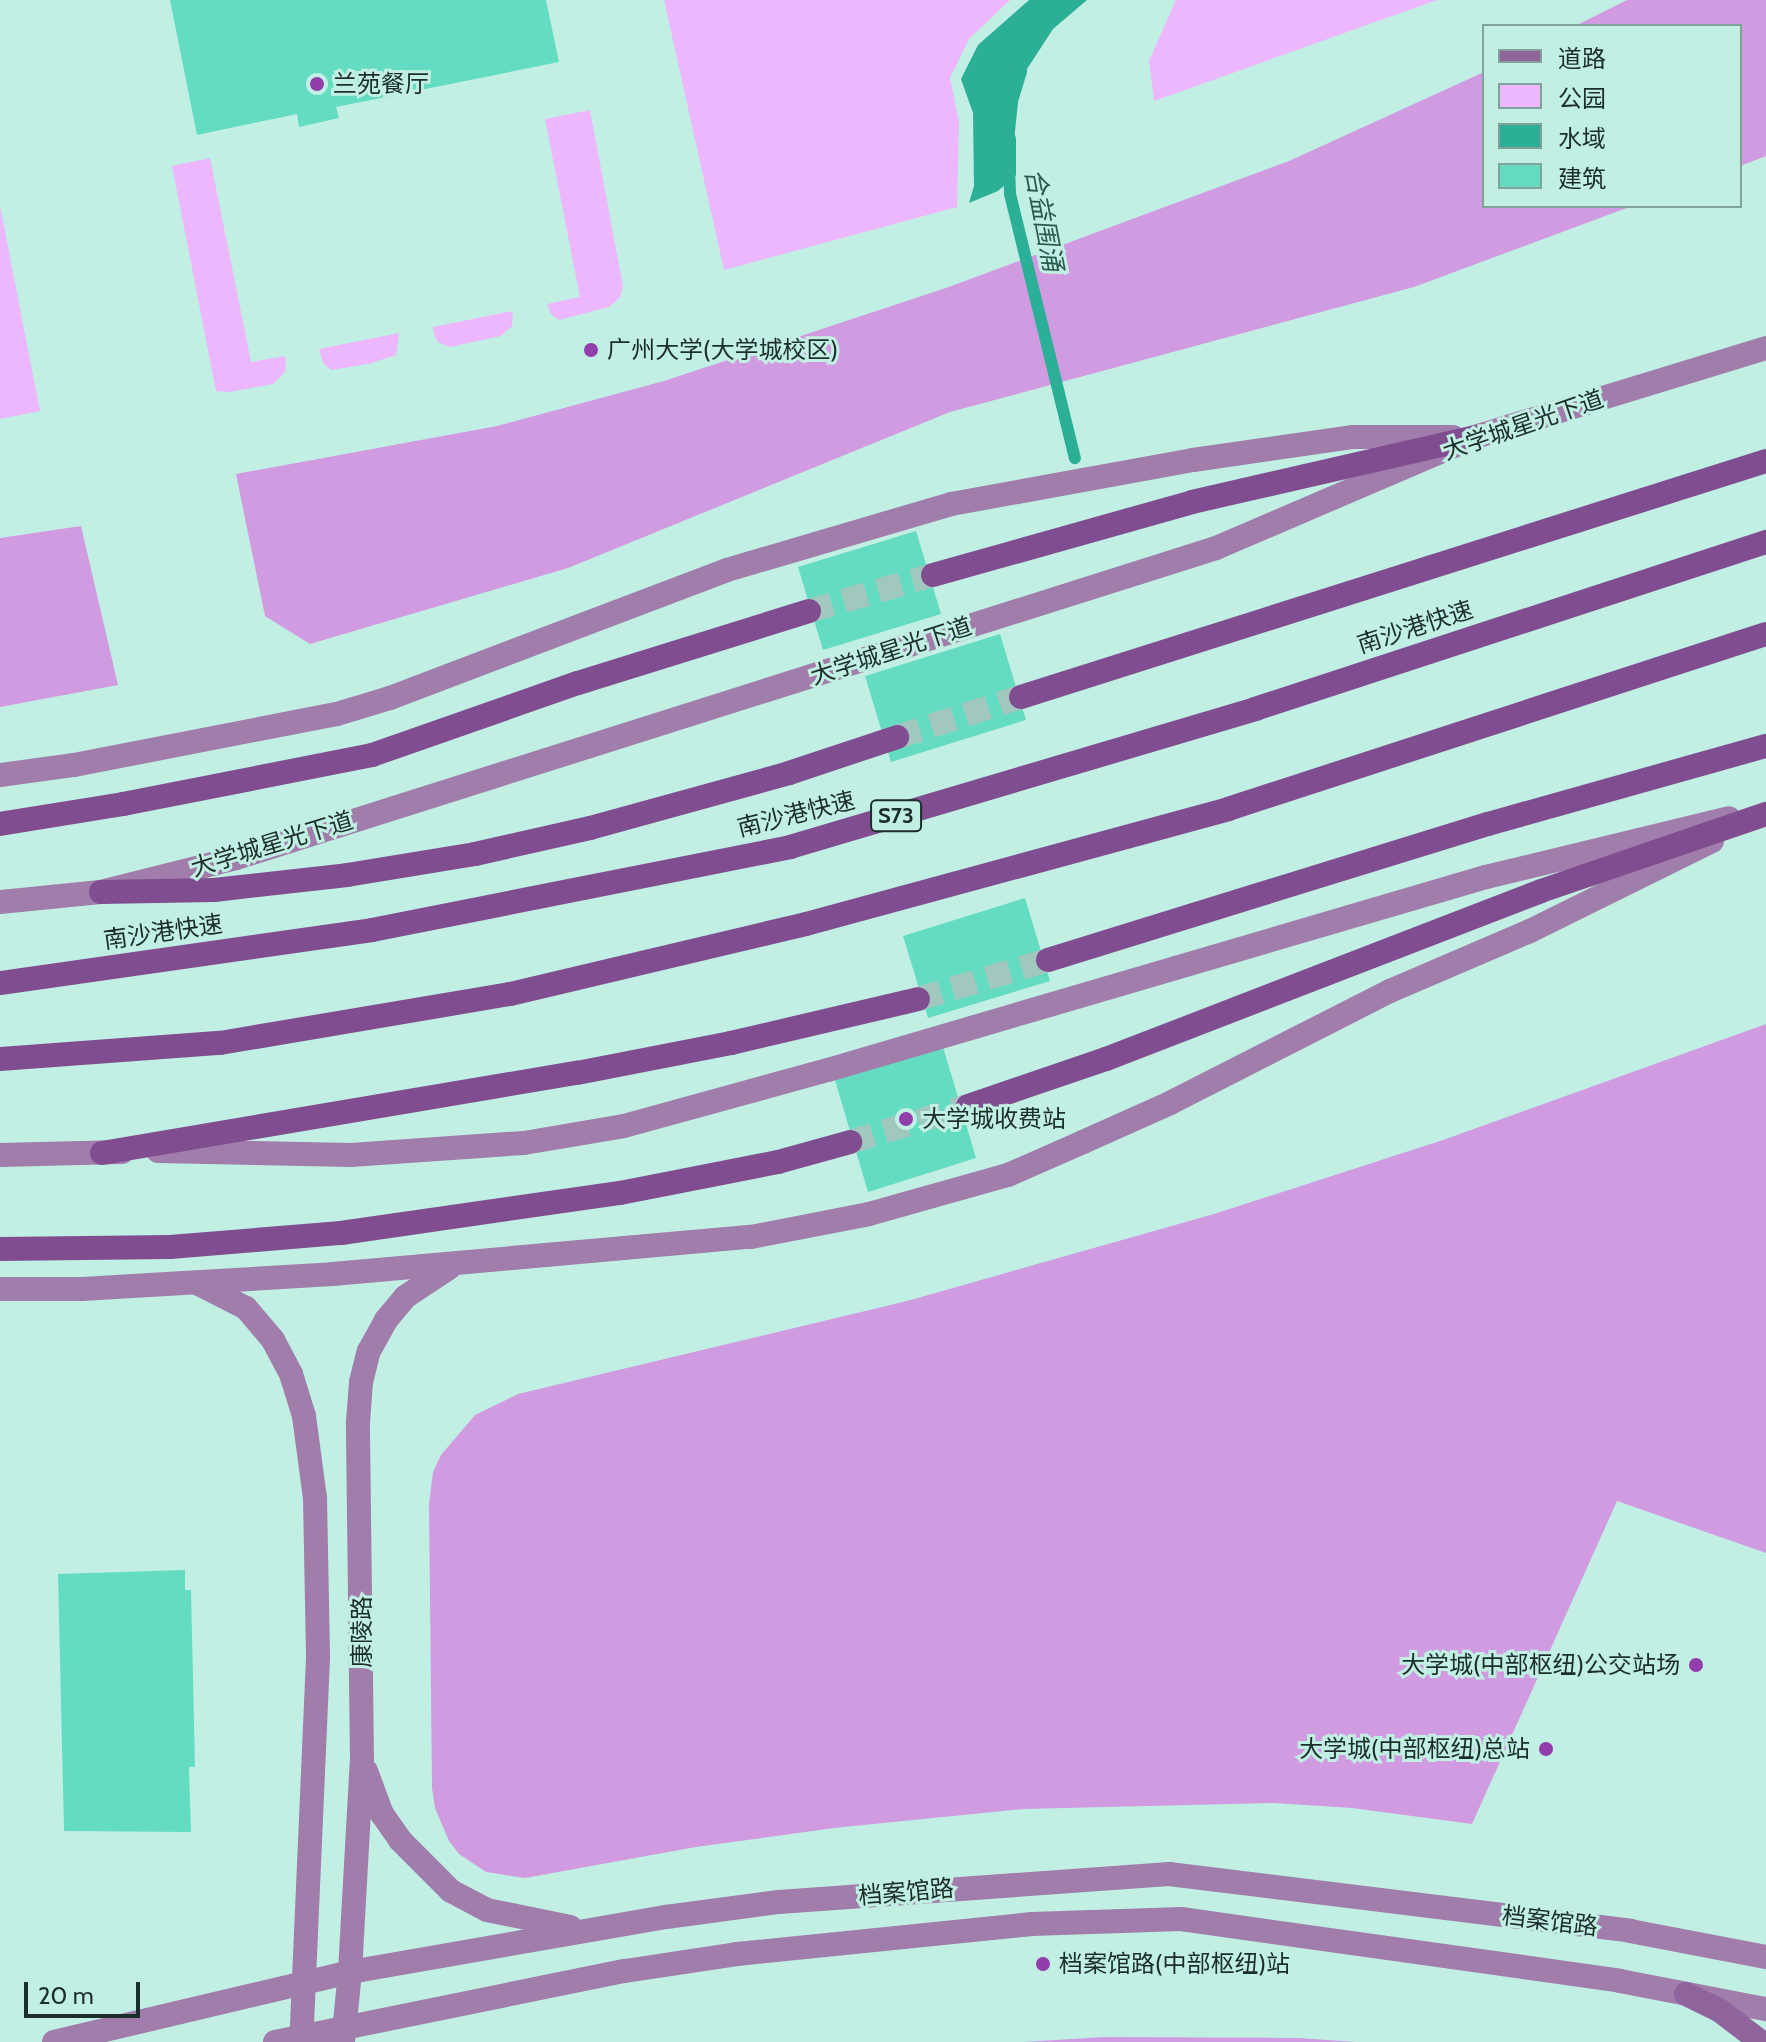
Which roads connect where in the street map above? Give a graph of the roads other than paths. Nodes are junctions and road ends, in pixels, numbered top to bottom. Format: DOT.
graph roads {
  1 [pos="1766,348"];
  2 [pos="1475,437"];
  3 [pos="1766,461"];
  4 [pos="1766,542"];
  5 [pos="933,575"];
  6 [pos="809,611"];
  7 [pos="1766,634"];
  8 [pos="1021,697"];
  9 [pos="897,737"];
  10 [pos="1766,746"];
  11 [pos="0,775"];
  12 [pos="1766,813"];
  13 [pos="0,824"];
  14 [pos="101,892"];
  15 [pos="0,902"];
  16 [pos="1048,960"];
  17 [pos="0,983"];
  18 [pos="918,999"];
  19 [pos="0,1059"];
  20 [pos="968,1106"];
  21 [pos="850,1142"];
  22 [pos="102,1153"];
  23 [pos="0,1155"];
  24 [pos="0,1249"];
  25 [pos="458,1263"];
  26 [pos="197,1283"];
  27 [pos="0,1289"];
  28 [pos="362,1760"];
  29 [pos="588,1930"];
  30 [pos="1766,1957"];
  31 [pos="350,1972"];
  32 [pos="305,1983"];
  33 [pos="1686,1994"];
  34 [pos="1766,2009"];
  35 [pos="344,2035"];
  36 [pos="302,2039"];
  37 [pos="54,2042"];
  38 [pos="275,2042"];
  39 [pos="1761,2042"];
  1 -- 2 [label="main road, 大学城星光下道"];
  2 -- 5 [label="highway"];
  2 -- 11 [label="main road"];
  2 -- 14 [label="main road, 大学城星光下道"];
  3 -- 8 [label="highway"];
  4 -- 17 [label="highway, 南沙港快速 / S73"];
  6 -- 13 [label="highway"];
  7 -- 19 [label="highway"];
  9 -- 14 [label="highway"];
  10 -- 16 [label="highway"];
  12 -- 20 [label="highway"];
  12 -- 22 [label="main road"];
  12 -- 25 [label="main road"];
  14 -- 15 [label="main road, 大学城星光下道"];
  18 -- 22 [label="highway"];
  21 -- 24 [label="highway"];
  22 -- 23 [label="main road"];
  25 -- 26 [label="main road"];
  25 -- 28 [label="main road, 康陵路"];
  26 -- 27 [label="main road"];
  26 -- 32 [label="main road, 康陵路"];
  28 -- 29 [label="main road"];
  28 -- 31 [label="main road, 康陵路"];
  29 -- 30 [label="main road, 档案馆路"];
  29 -- 31 [label="main road, 档案馆路"];
  31 -- 32 [label="main road, 档案馆路"];
  31 -- 35 [label="main road, 康陵路"];
  32 -- 36 [label="main road, 康陵路"];
  32 -- 37 [label="main road, 档案馆路"];
  33 -- 34 [label="main road, 档案馆路"];
  33 -- 35 [label="main road, 档案馆路"];
  33 -- 39 [label="main road"];
  35 -- 36 [label="main road, 档案馆路"];
  36 -- 38 [label="main road, 档案馆路"];
}
